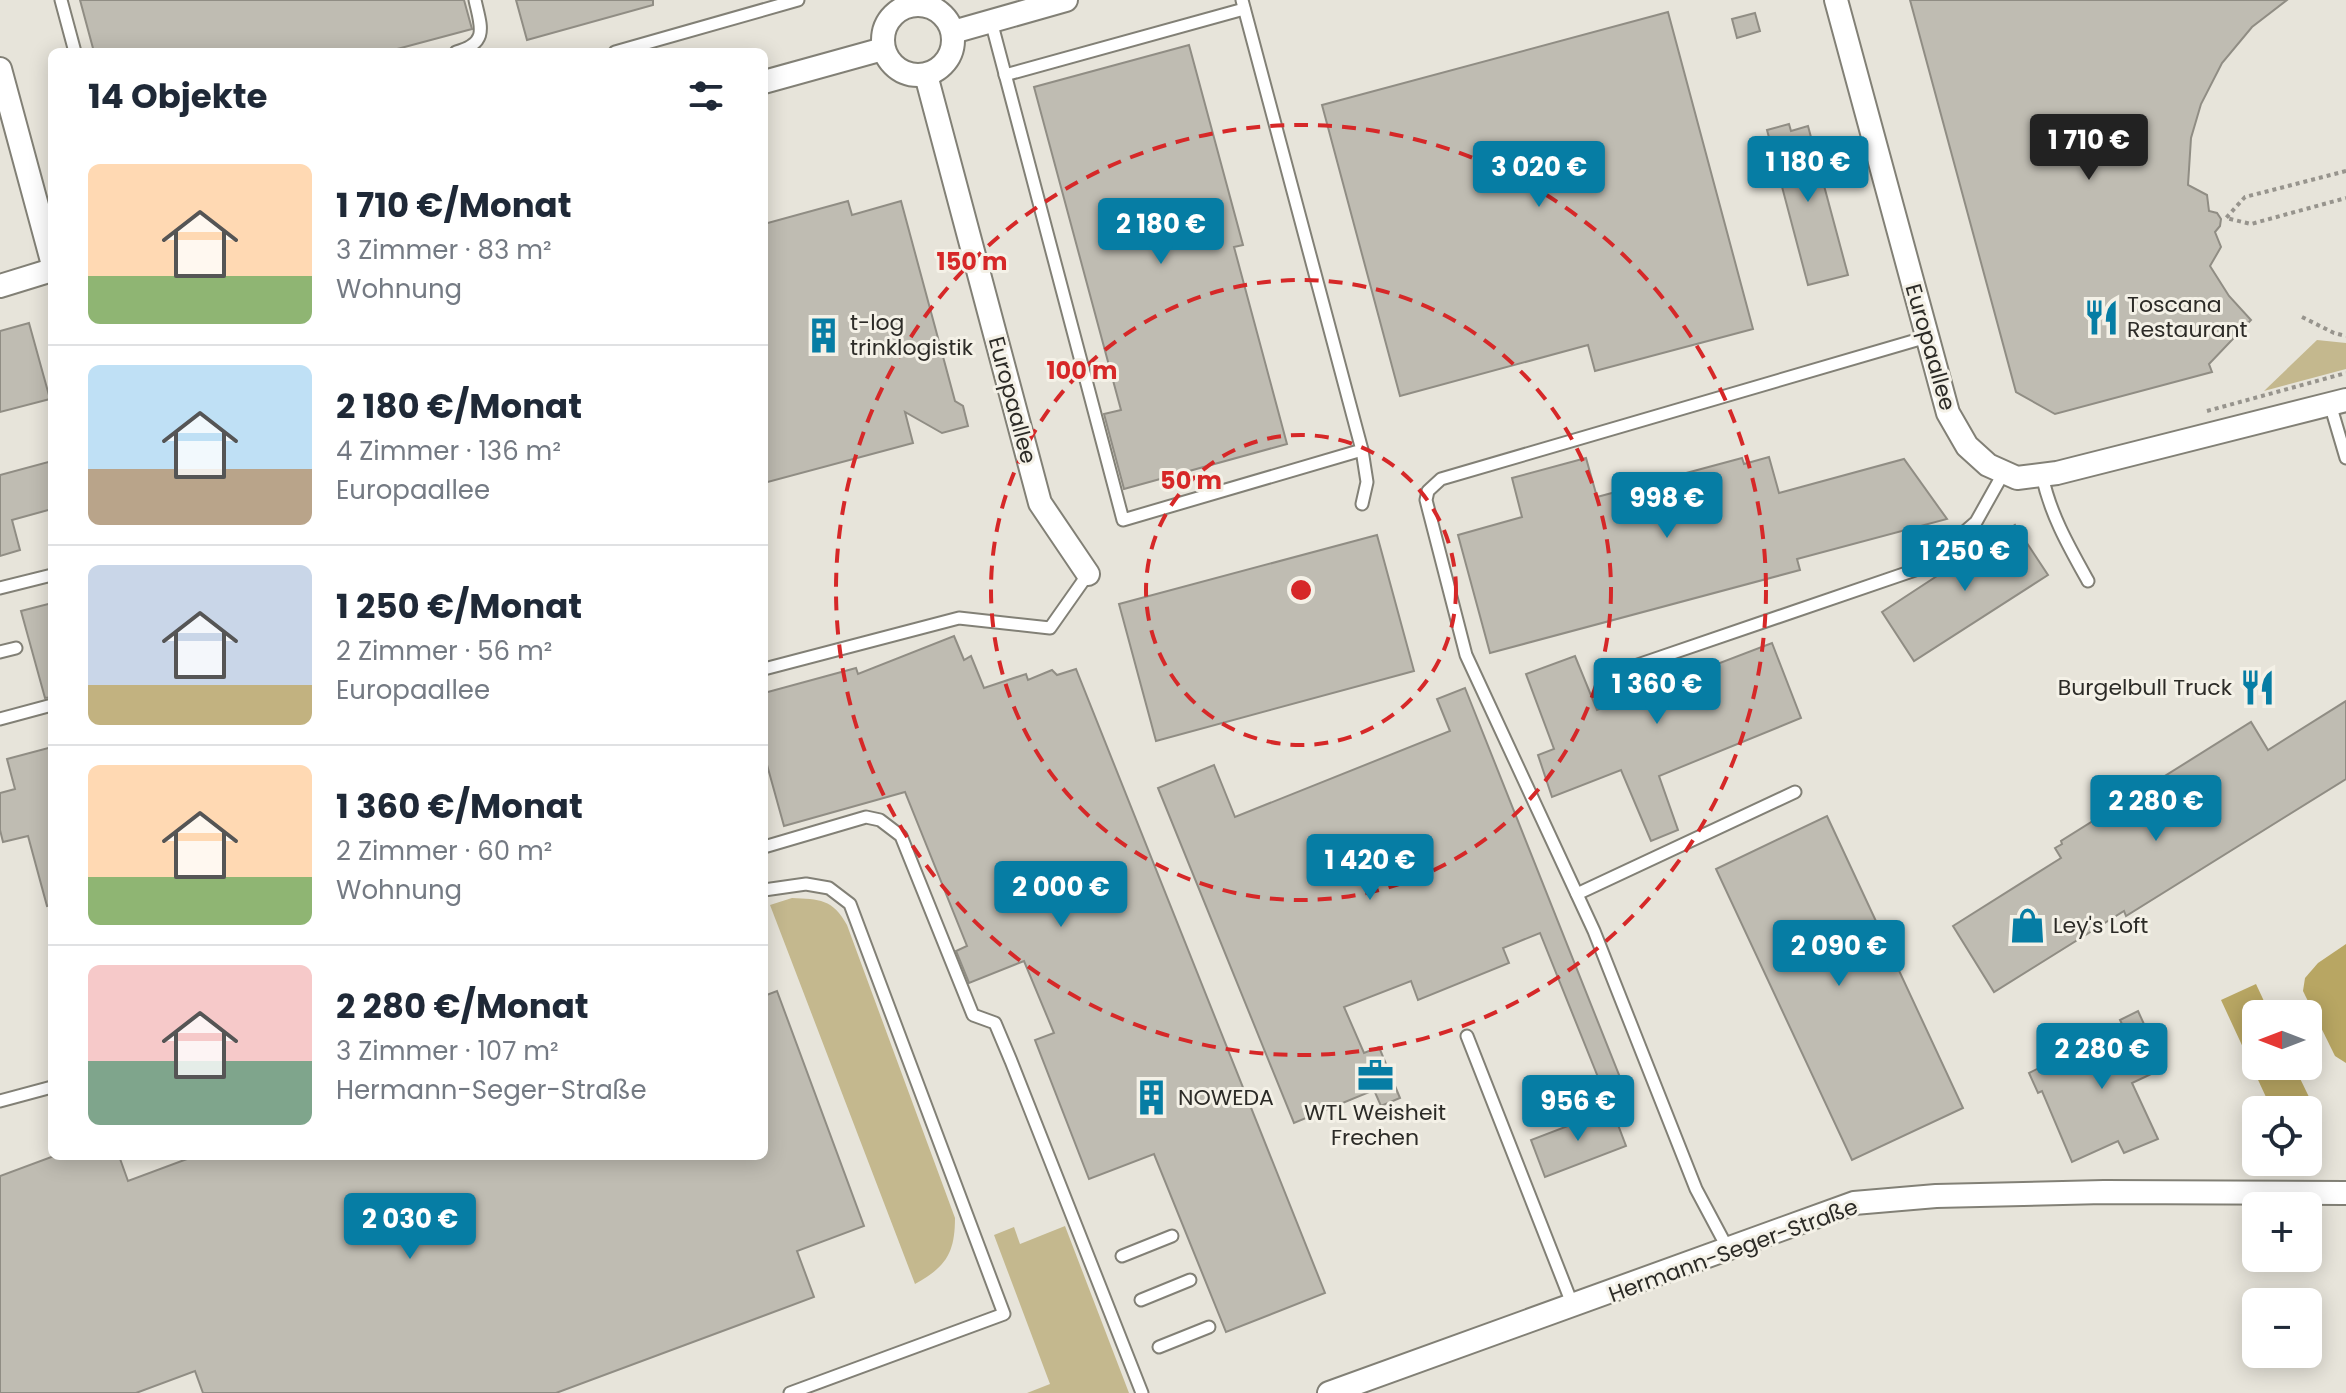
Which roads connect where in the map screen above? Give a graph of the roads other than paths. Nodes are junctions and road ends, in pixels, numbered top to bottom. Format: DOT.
graph roads {
  1 [pos="61,0"];
  2 [pos="475,0"];
  3 [pos="798,0"];
  4 [pos="1066,0"];
  5 [pos="1836,0"];
  6 [pos="907,3"];
  7 [pos="1243,4"];
  8 [pos="991,21"];
  9 [pos="953,32"];
  10 [pos="74,48"];
  11 [pos="470,48"];
  12 [pos="629,48"];
  13 [pos="883,49"];
  14 [pos="0,69"];
  15 [pos="926,75"];
  16 [pos="1005,75"];
  17 [pos="768,81"];
  18 [pos="48,246"];
  19 [pos="48,271"];
  20 [pos="0,286"];
  21 [pos="1927,337"];
  22 [pos="2338,402"];
  23 [pos="1362,450"];
  24 [pos="2346,458"];
  25 [pos="2004,472"];
  26 [pos="2042,475"];
  27 [pos="1362,504"];
  28 [pos="1088,574"];
  29 [pos="48,576"];
  30 [pos="2088,581"];
  31 [pos="0,588"];
  32 [pos="16,648"];
  33 [pos="0,652"];
  34 [pos="768,668"];
  35 [pos="1623,670"];
  36 [pos="48,706"];
  37 [pos="0,719"];
  38 [pos="1795,792"];
  39 [pos="768,846"];
  40 [pos="768,889"];
  41 [pos="1577,894"];
  42 [pos="1467,1036"];
  43 [pos="48,1088"];
  44 [pos="0,1101"];
  45 [pos="2346,1193"];
  46 [pos="1172,1236"];
  47 [pos="1729,1249"];
  48 [pos="1122,1256"];
  49 [pos="1190,1280"];
  50 [pos="1141,1300"];
  51 [pos="1573,1307"];
  52 [pos="1209,1327"];
  53 [pos="1159,1347"];
  54 [pos="790,1393"];
  55 [pos="1142,1393"];
  56 [pos="1329,1393"];
  1 -- 10 [label="lane"];
  2 -- 11 [label="lane"];
  3 -- 12 [label="lane"];
  4 -- 8 [label="street"];
  5 -- 21 [label="street, Europaallee"];
  6 -- 9 [label="street"];
  6 -- 13 [label="street"];
  7 -- 16 [label="lane"];
  7 -- 23 [label="lane"];
  8 -- 9 [label="street"];
  8 -- 16 [label="lane"];
  9 -- 15 [label="street"];
  13 -- 15 [label="street"];
  13 -- 17 [label="street"];
  14 -- 18 [label="street"];
  15 -- 28 [label="street, Europaallee"];
  16 -- 23 [label="lane"];
  19 -- 20 [label="street"];
  21 -- 25 [label="street, Europaallee"];
  21 -- 41 [label="lane"];
  22 -- 24 [label="lane"];
  22 -- 26 [label="street, Europaallee"];
  23 -- 27 [label="lane"];
  25 -- 26 [label="street, Europaallee"];
  25 -- 35 [label="lane"];
  26 -- 30 [label="lane"];
  28 -- 34 [label="lane"];
  29 -- 31 [label="lane"];
  32 -- 33 [label="lane"];
  36 -- 37 [label="lane"];
  38 -- 41 [label="lane"];
  39 -- 55 [label="lane"];
  40 -- 54 [label="lane"];
  41 -- 47 [label="lane"];
  42 -- 51 [label="lane"];
  43 -- 44 [label="lane"];
  45 -- 47 [label="street, Hermann-Seger-Straße"];
  46 -- 48 [label="lane"];
  47 -- 51 [label="street, Hermann-Seger-Straße"];
  49 -- 50 [label="lane"];
  51 -- 56 [label="street, Hermann-Seger-Straße"];
  52 -- 53 [label="lane"];
}
